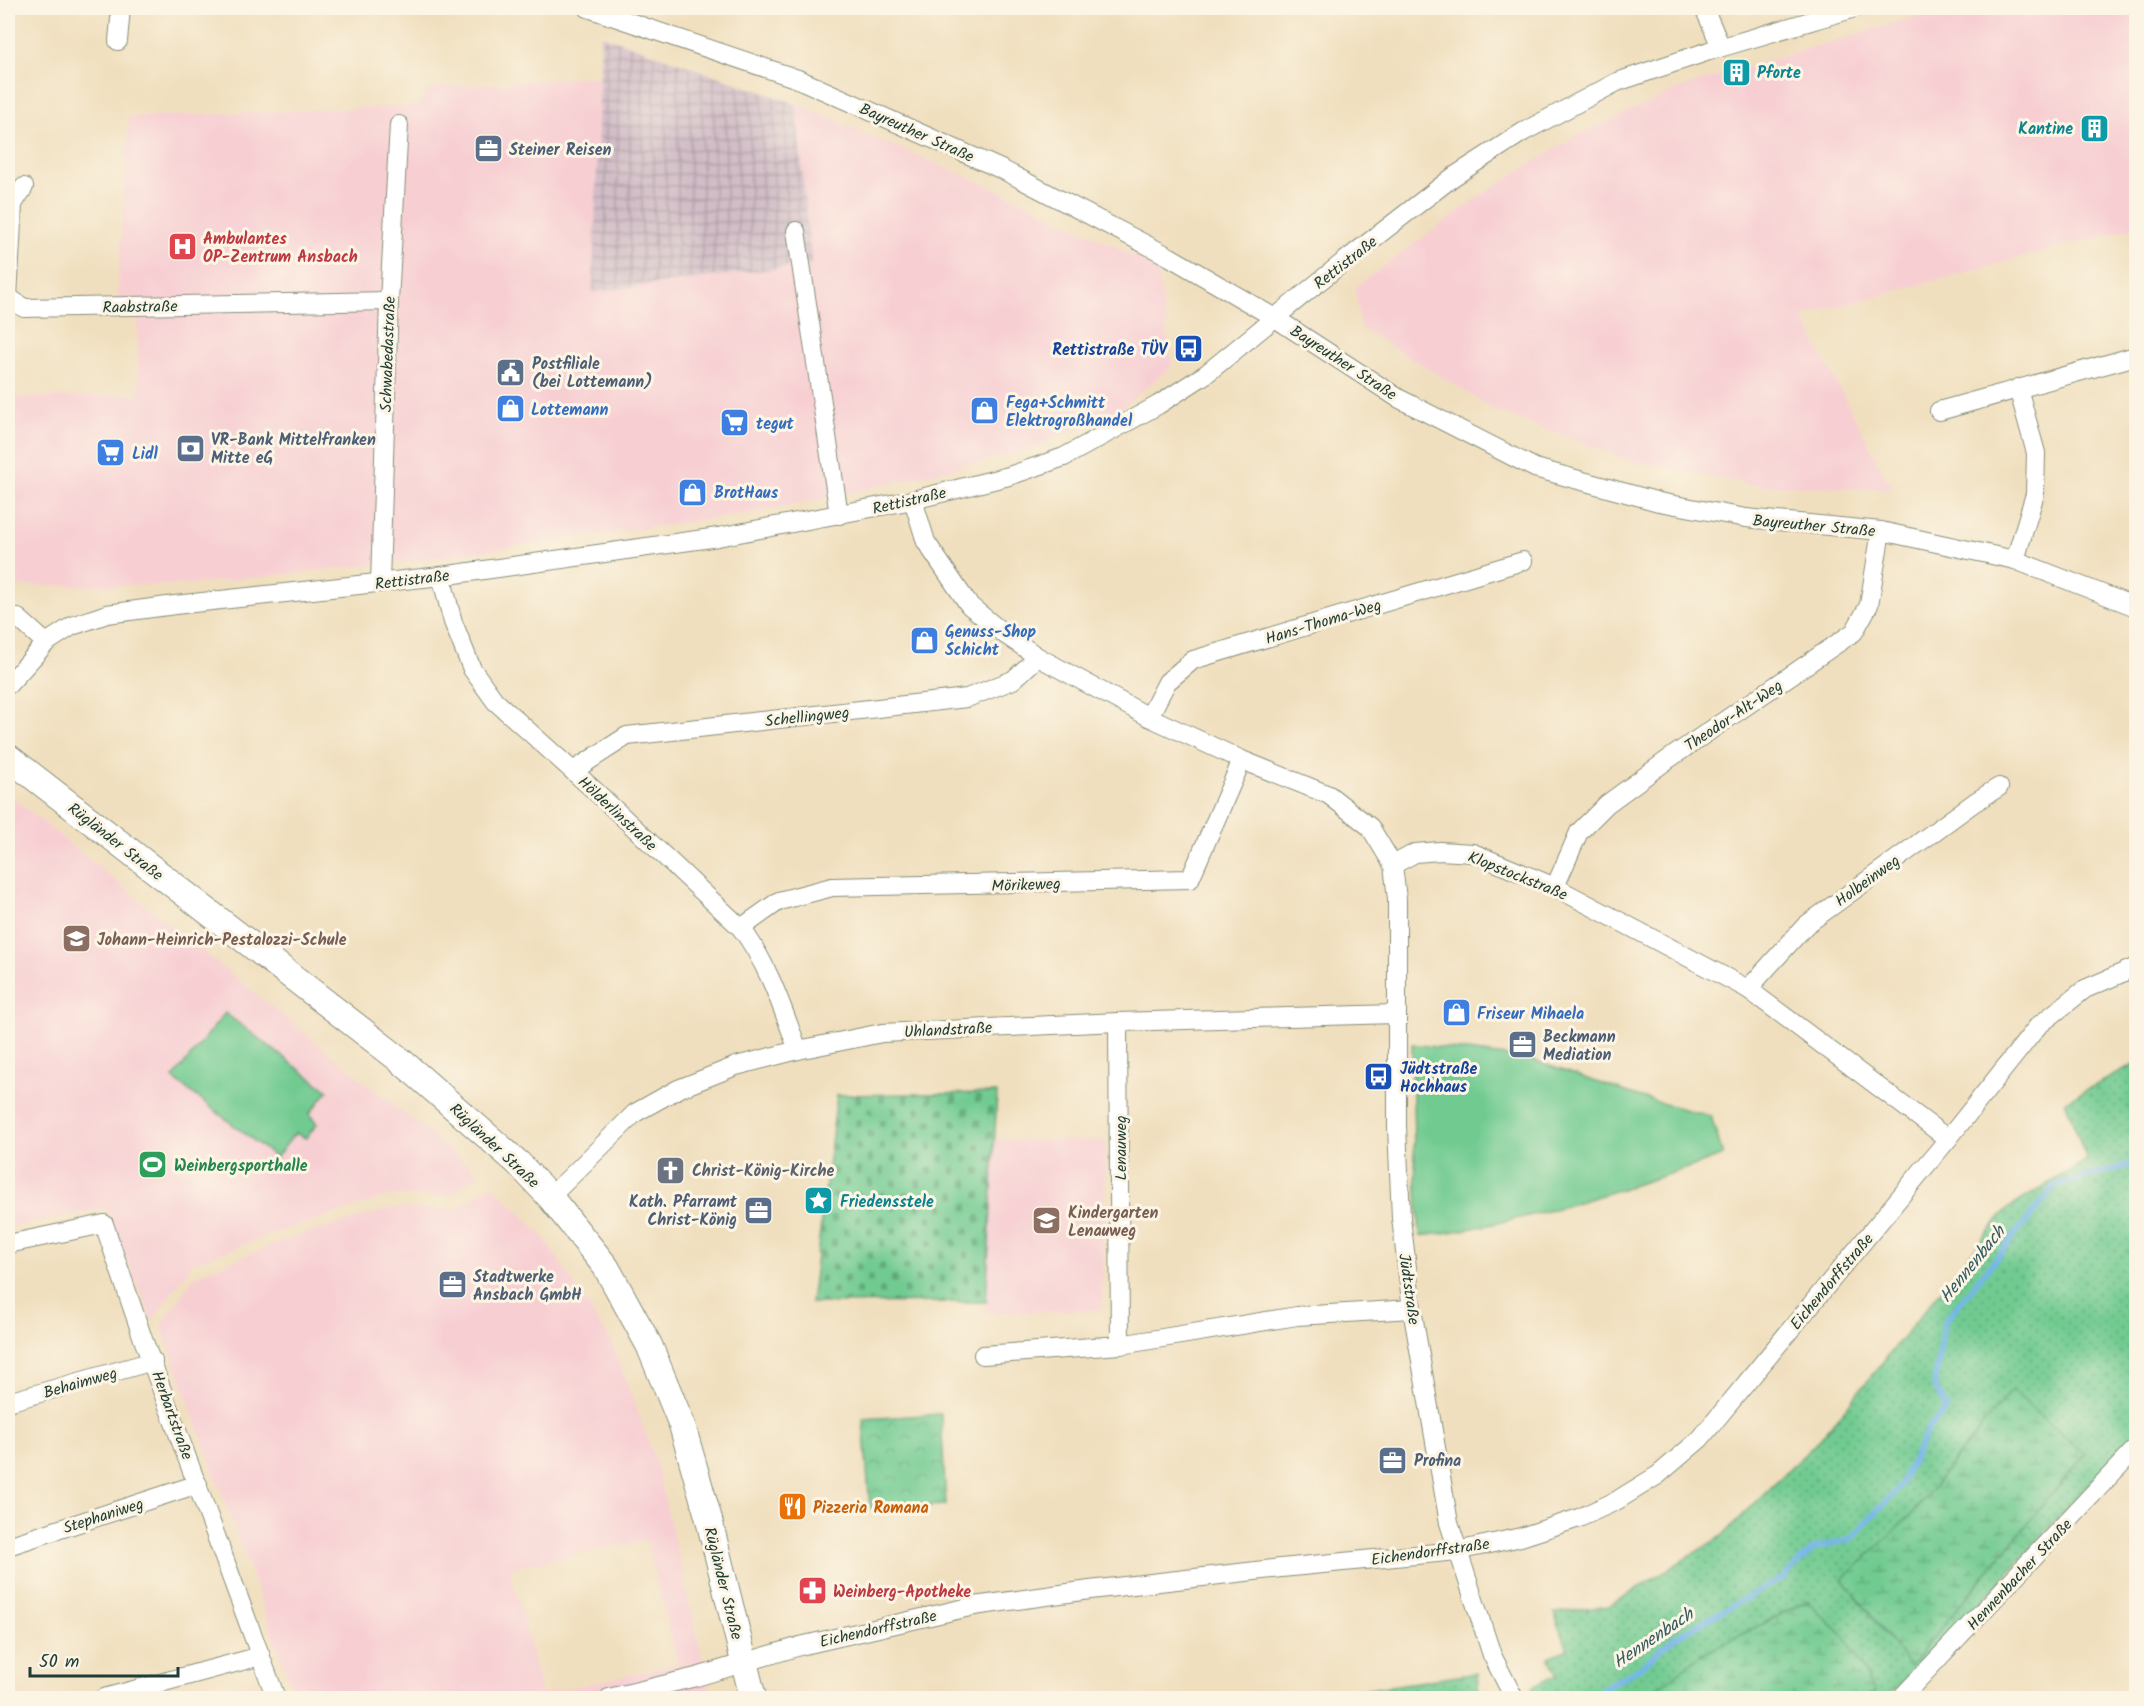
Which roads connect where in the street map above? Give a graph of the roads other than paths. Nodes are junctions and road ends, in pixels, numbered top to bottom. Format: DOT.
graph roads {
  1 [pos="121,8"];
  2 [pos="588,8"];
  3 [pos="1704,8"];
  4 [pos="1855,8"];
  5 [pos="118,41"];
  6 [pos="1721,47"];
  7 [pos="399,125"];
  8 [pos="24,187"];
  9 [pos="796,231"];
  10 [pos="389,302"];
  11 [pos="1275,318"];
  12 [pos="2136,356"];
  13 [pos="2018,388"];
  14 [pos="1939,411"];
  15 [pos="913,500"];
  16 [pos="839,515"];
  17 [pos="1881,531"];
  18 [pos="2014,560"];
  19 [pos="1523,561"];
  20 [pos="441,576"];
  21 [pos="380,583"];
  22 [pos="2136,607"];
  23 [pos="8,619"];
  24 [pos="46,643"];
  25 [pos="1038,657"];
  26 [pos="8,685"];
  27 [pos="1149,717"];
  28 [pos="8,757"];
  29 [pos="1242,760"];
  30 [pos="573,771"];
  31 [pos="1999,787"];
  32 [pos="1393,865"];
  33 [pos="1555,887"];
  34 [pos="741,928"];
  35 [pos="2136,967"];
  36 [pos="1748,989"];
  37 [pos="1396,1014"];
  38 [pos="1118,1022"];
  39 [pos="798,1050"];
  40 [pos="1948,1138"];
  41 [pos="550,1197"];
  42 [pos="8,1244"];
  43 [pos="1412,1309"];
  44 [pos="1120,1345"];
  45 [pos="983,1355"];
  46 [pos="153,1361"];
  47 [pos="8,1402"];
  48 [pos="2136,1448"];
  49 [pos="198,1484"];
  50 [pos="8,1546"];
  51 [pos="1457,1551"];
  52 [pos="261,1656"];
  53 [pos="744,1662"];
  54 [pos="104,1698"];
  55 [pos="276,1698"];
  56 [pos="609,1698"];
  57 [pos="753,1698"];
  58 [pos="1514,1698"];
  59 [pos="1901,1698"];
  1 -- 5 [label="street"];
  2 -- 11 [label="street, Bayreuther Straße"];
  3 -- 6 [label="street"];
  4 -- 6 [label="street, Rettistraße"];
  6 -- 11 [label="street, Rettistraße"];
  7 -- 10 [label="street, Schwabedastraße"];
  8 -- 10 [label="street, Raabstraße"];
  9 -- 16 [label="street"];
  10 -- 21 [label="street, Schwabedastraße"];
  11 -- 15 [label="street, Rettistraße"];
  11 -- 17 [label="street, Bayreuther Straße"];
  12 -- 13 [label="street"];
  13 -- 14 [label="street"];
  13 -- 18 [label="street"];
  15 -- 16 [label="street, Rettistraße"];
  15 -- 25 [label="street"];
  16 -- 20 [label="street, Rettistraße"];
  17 -- 18 [label="street, Bayreuther Straße"];
  17 -- 33 [label="street, Theodor-Alt-Weg"];
  18 -- 22 [label="street, Bayreuther Straße"];
  19 -- 27 [label="street, Hans-Thoma-Weg"];
  20 -- 21 [label="street, Rettistraße"];
  20 -- 30 [label="street, Hölderlinstraße"];
  21 -- 24 [label="street, Rettistraße"];
  23 -- 24 [label="street"];
  24 -- 26 [label="street, Rettistraße"];
  25 -- 27 [label="street"];
  25 -- 30 [label="street, Schellingweg"];
  27 -- 29 [label="street"];
  28 -- 41 [label="main road, Rügländer Straße"];
  29 -- 32 [label="street"];
  29 -- 34 [label="street, Mörikeweg"];
  30 -- 34 [label="street, Hölderlinstraße"];
  31 -- 36 [label="street, Holbeinweg"];
  32 -- 33 [label="street, Klopstockstraße"];
  32 -- 37 [label="street, Jüdtstraße"];
  33 -- 36 [label="street, Klopstockstraße"];
  34 -- 39 [label="street, Hölderlinstraße"];
  35 -- 40 [label="street, Eichendorffstraße"];
  36 -- 40 [label="street, Klopstockstraße"];
  37 -- 38 [label="street, Uhlandstraße"];
  37 -- 43 [label="street, Jüdtstraße"];
  38 -- 39 [label="street, Uhlandstraße"];
  38 -- 44 [label="street, Lenauweg"];
  39 -- 41 [label="street, Uhlandstraße"];
  40 -- 51 [label="street, Eichendorffstraße"];
  41 -- 53 [label="main road, Rügländer Straße"];
  42 -- 46 [label="street, Herbartstraße"];
  43 -- 44 [label="street"];
  43 -- 51 [label="street, Jüdtstraße"];
  44 -- 45 [label="street"];
  46 -- 47 [label="street, Behaimweg"];
  46 -- 49 [label="street, Herbartstraße"];
  48 -- 59 [label="street, Hennenbacher Straße"];
  49 -- 50 [label="street, Stephaniweg"];
  49 -- 52 [label="street, Herbartstraße"];
  51 -- 53 [label="street, Eichendorffstraße"];
  51 -- 58 [label="street, Jüdtstraße"];
  52 -- 54 [label="street"];
  52 -- 55 [label="street, Herbartstraße"];
  53 -- 56 [label="street, Eichendorffstraße"];
  53 -- 57 [label="main road, Rügländer Straße"];
}
